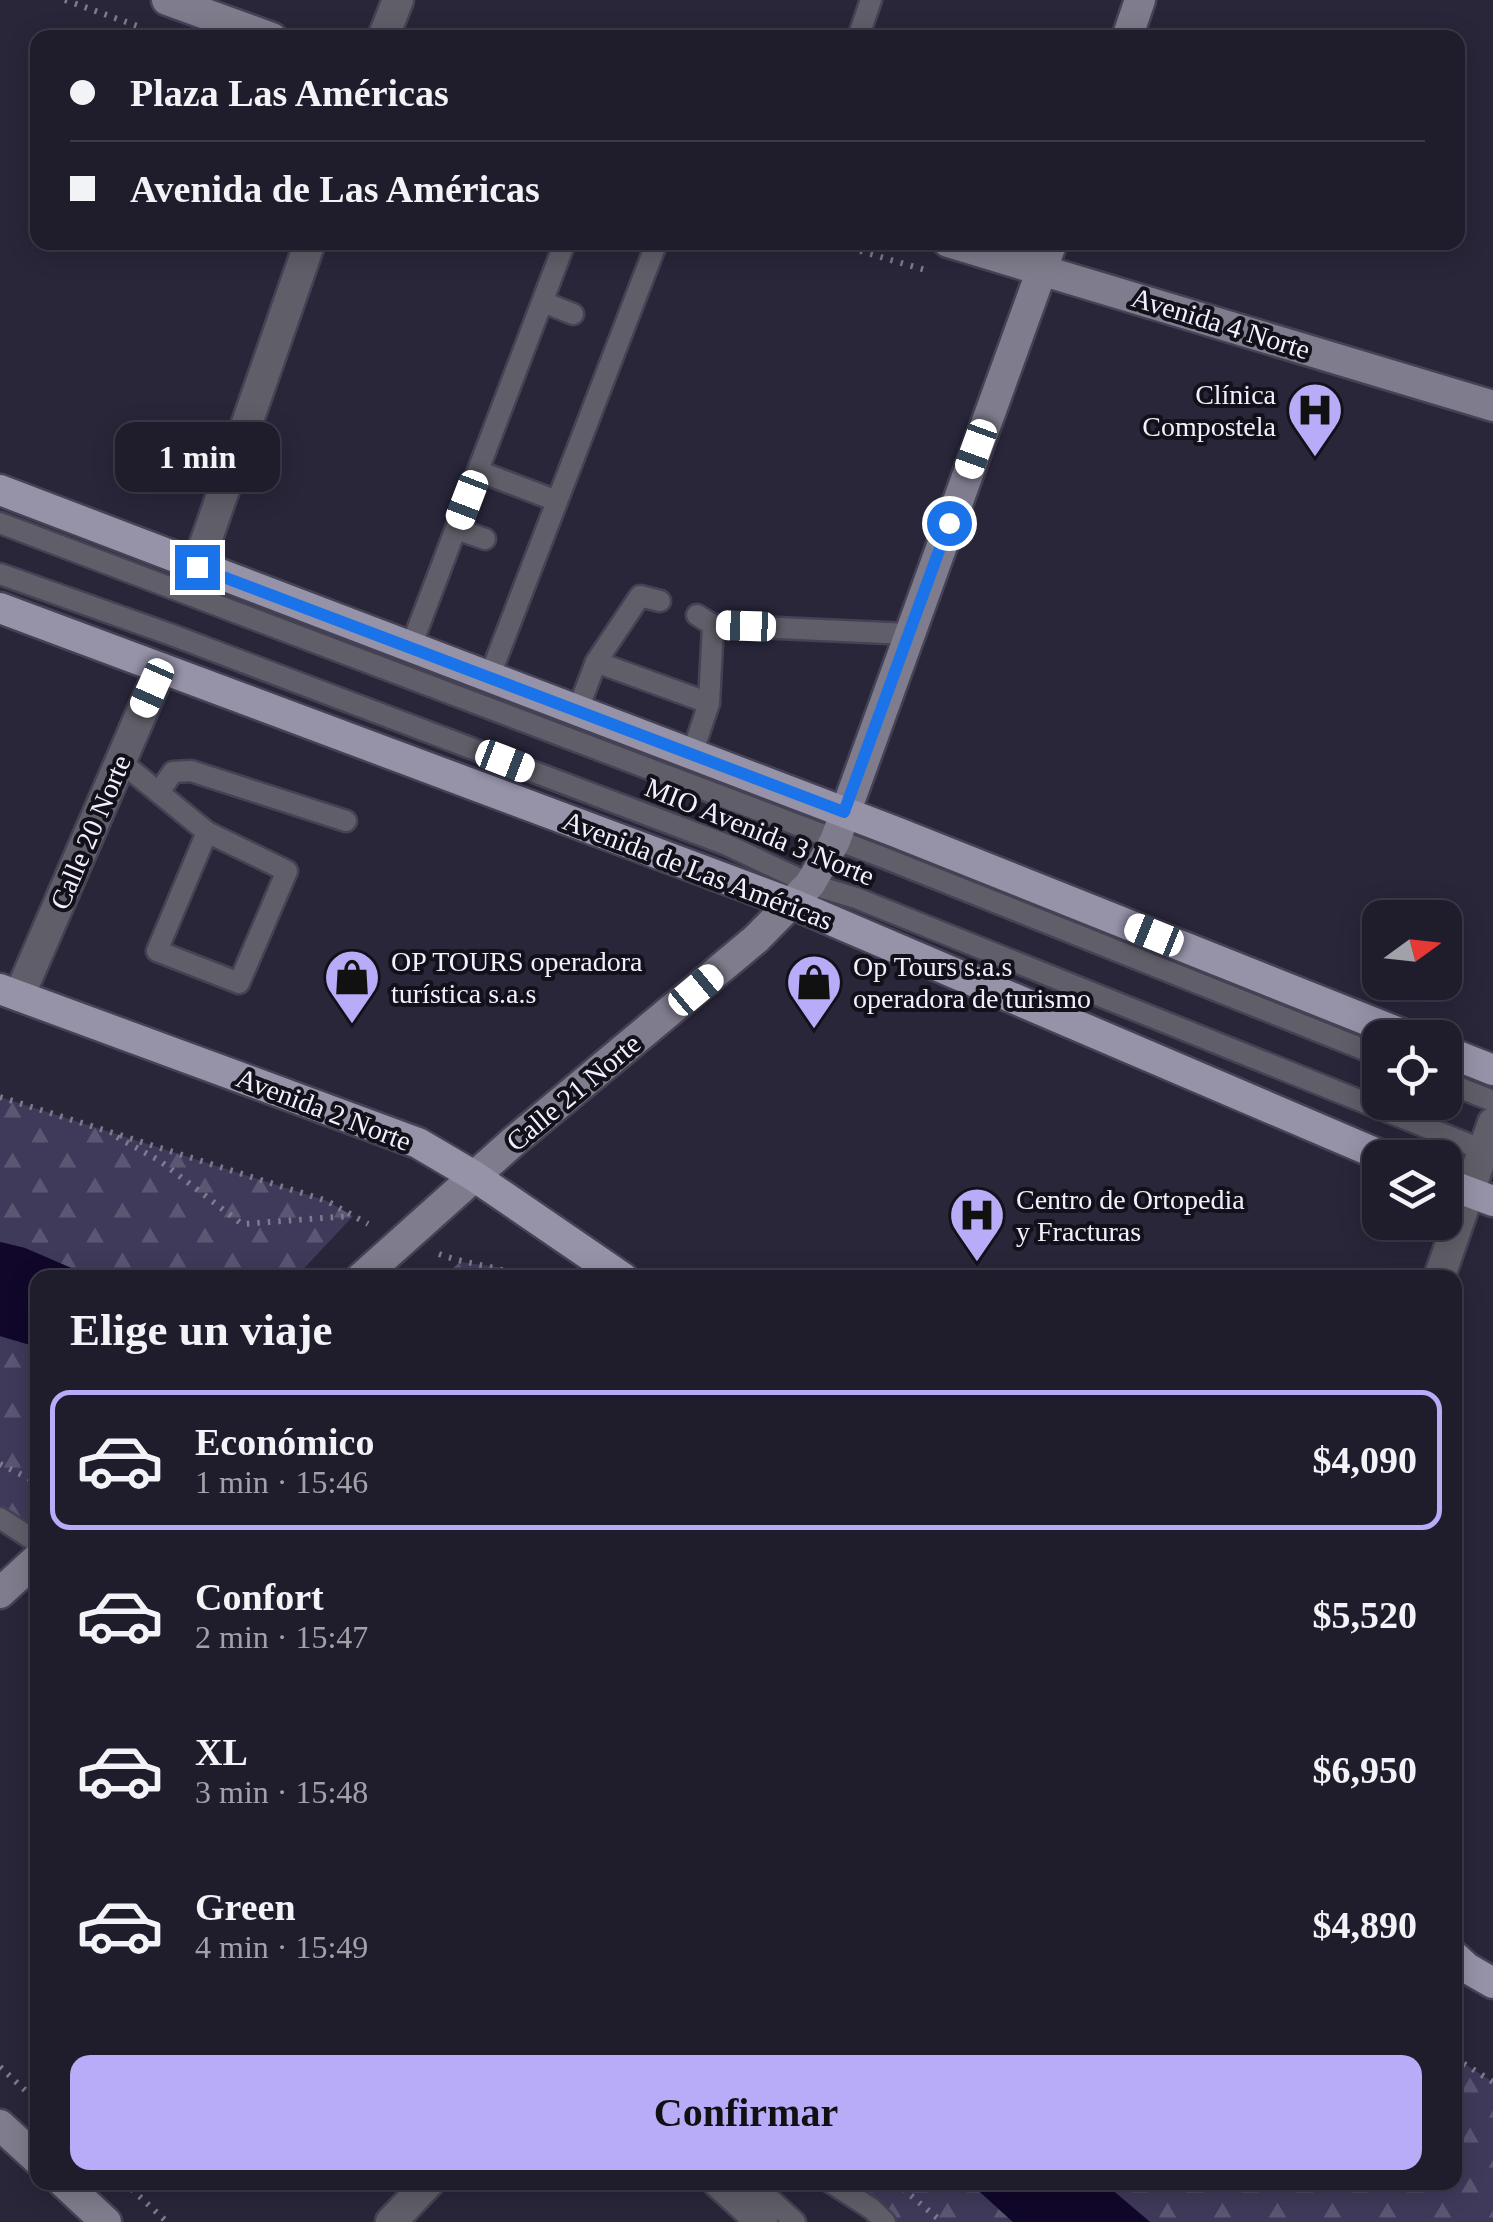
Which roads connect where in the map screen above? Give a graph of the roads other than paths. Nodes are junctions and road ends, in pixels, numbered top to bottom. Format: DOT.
graph roads {
  1 [pos="166,0"];
  2 [pos="398,0"];
  3 [pos="870,0"];
  4 [pos="1140,0"];
  5 [pos="250,30"];
  6 [pos="386,30"];
  7 [pos="861,30"];
  8 [pos="1129,30"];
  9 [pos="307,250"];
  10 [pos="562,250"];
  11 [pos="653,250"];
  12 [pos="1005,250"];
  13 [pos="1047,256"];
  14 [pos="542,302"];
  15 [pos="573,314"];
  16 [pos="1493,406"];
  17 [pos="478,471"];
  18 [pos="0,490"];
  19 [pos="558,500"];
  20 [pos="0,523"];
  21 [pos="456,529"];
  22 [pos="484,539"];
  23 [pos="197,567"];
  24 [pos="0,574"];
  25 [pos="660,601"];
  26 [pos="0,608"];
  27 [pos="908,634"];
  28 [pos="410,648"];
  29 [pos="596,662"];
  30 [pos="161,668"];
  31 [pos="489,678"];
  32 [pos="709,704"];
  33 [pos="577,712"];
  34 [pos="692,754"];
  35 [pos="120,762"];
  36 [pos="159,792"];
  37 [pos="346,821"];
  38 [pos="839,826"];
  39 [pos="207,832"];
  40 [pos="802,894"];
  41 [pos="9,992"];
  42 [pos="1363,1020"];
  43 [pos="1362,1048"];
  44 [pos="1462,1058"];
  45 [pos="1493,1070"];
  46 [pos="1462,1089"];
  47 [pos="1493,1101"];
  48 [pos="1490,1143"];
  49 [pos="1362,1147"];
  50 [pos="474,1176"];
  51 [pos="1469,1192"];
  52 [pos="369,1270"];
  53 [pos="611,1270"];
  54 [pos="1441,1270"];
  55 [pos="0,1518"];
  56 [pos="30,1551"];
  57 [pos="30,1564"];
  58 [pos="0,1593"];
  59 [pos="1462,1963"];
  60 [pos="1493,1982"];
  61 [pos="0,2125"];
  62 [pos="30,2153"];
  63 [pos="71,2190"];
  64 [pos="422,2190"];
  65 [pos="727,2190"];
  66 [pos="760,2190"];
  67 [pos="842,2190"];
  68 [pos="106,2222"];
  69 [pos="392,2222"];
  70 [pos="762,2222"];
  71 [pos="794,2222"];
  72 [pos="885,2222"];
  1 -- 5 [label="main road"];
  2 -- 6 [label="street"];
  3 -- 7 [label="lane"];
  4 -- 8 [label="main road"];
  9 -- 23 [label="street"];
  10 -- 14 [label="lane"];
  11 -- 19 [label="lane"];
  12 -- 13 [label="main road, Avenida 4 Norte"];
  13 -- 16 [label="main road, Avenida 4 Norte"];
  13 -- 27 [label="main road, Calle 21 Norte"];
  14 -- 15 [label="lane"];
  14 -- 17 [label="lane"];
  17 -- 19 [label="lane"];
  17 -- 21 [label="lane"];
  18 -- 23 [label="main road"];
  19 -- 31 [label="lane"];
  20 -- 38 [label="lane, MIO Avenida 3 Norte"];
  21 -- 22 [label="lane"];
  21 -- 28 [label="lane"];
  23 -- 28 [label="main road"];
  24 -- 40 [label="lane, MIO Avenida 3 Norte"];
  25 -- 29 [label="lane"];
  26 -- 30 [label="main road, Avenida de Las Américas"];
  27 -- 32 [label="lane"];
  27 -- 38 [label="main road, Calle 21 Norte"];
  28 -- 31 [label="main road"];
  29 -- 32 [label="lane"];
  29 -- 33 [label="lane"];
  30 -- 35 [label="street, Calle 20 Norte"];
  30 -- 40 [label="main road, Avenida de Las Américas"];
  31 -- 33 [label="main road"];
  32 -- 34 [label="lane"];
  33 -- 34 [label="main road"];
  34 -- 38 [label="main road"];
  35 -- 36 [label="lane"];
  35 -- 41 [label="street, Calle 20 Norte"];
  36 -- 37 [label="lane"];
  36 -- 39 [label="lane"];
  38 -- 40 [label="main road, Calle 21 Norte"];
  38 -- 42 [label="main road"];
  38 -- 43 [label="lane, MIO Avenida 3 Norte"];
  39 -- 39 [label="lane"];
  40 -- 48 [label="lane, MIO Avenida 3 Norte"];
  40 -- 49 [label="main road, Avenida de Las Américas"];
  40 -- 50 [label="main road, Calle 21 Norte"];
  41 -- 50 [label="main road, Avenida 2 Norte"];
  44 -- 45 [label="main road"];
  46 -- 47 [label="lane"];
  48 -- 51 [label="street"];
  50 -- 52 [label="main road, Calle 21 Norte"];
  50 -- 53 [label="main road, Avenida 2 Norte"];
  51 -- 54 [label="street"];
  55 -- 56 [label="lane"];
  57 -- 58 [label="main road"];
  59 -- 60 [label="main road"];
  61 -- 62 [label="main road"];
  63 -- 68 [label="main road"];
  64 -- 69 [label="street"];
  65 -- 70 [label="street"];
  66 -- 71 [label="lane"];
  67 -- 72 [label="lane"];
}
